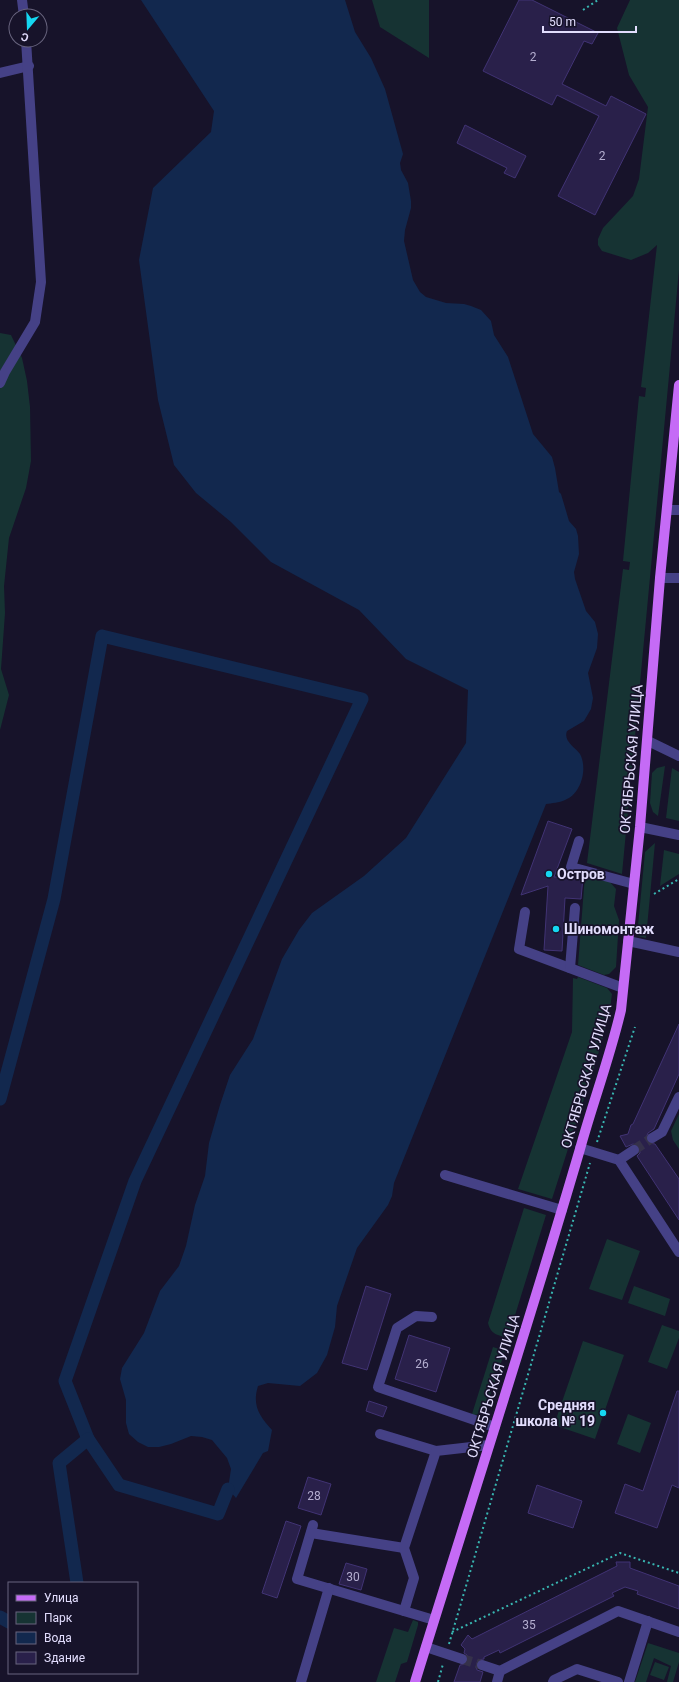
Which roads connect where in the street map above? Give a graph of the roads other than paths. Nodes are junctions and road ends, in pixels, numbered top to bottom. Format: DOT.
graph roads {
  1 [pos="27,48"];
  2 [pos="29,66"];
  3 [pos="0,74"];
  4 [pos="0,384"];
  5 [pos="679,385"];
  6 [pos="668,510"];
  7 [pos="679,510"];
  8 [pos="660,578"];
  9 [pos="679,578"];
  10 [pos="648,741"];
  11 [pos="679,756"];
  12 [pos="640,827"];
  13 [pos="679,835"];
  14 [pos="579,841"];
  15 [pos="634,884"];
  16 [pos="575,908"];
  17 [pos="525,912"];
  18 [pos="628,941"];
  19 [pos="679,952"];
  20 [pos="570,968"];
  21 [pos="622,988"];
  22 [pos="679,1097"];
  23 [pos="652,1138"];
  24 [pos="580,1148"];
  25 [pos="634,1150"];
  26 [pos="619,1160"];
  27 [pos="445,1175"];
  28 [pos="562,1210"];
  29 [pos="679,1252"];
  30 [pos="432,1317"];
  31 [pos="494,1427"];
  32 [pos="380,1434"];
  33 [pos="489,1445"];
  34 [pos="436,1451"];
  35 [pos="404,1548"];
  36 [pos="329,1588"];
  37 [pos="404,1611"];
  38 [pos="434,1620"];
  39 [pos="648,1621"];
  40 [pos="679,1632"];
  41 [pos="426,1647"];
  42 [pos="462,1659"];
  43 [pos="482,1665"];
  44 [pos="500,1671"];
  45 [pos="301,1682"];
  46 [pos="415,1682"];
  47 [pos="497,1682"];
  48 [pos="553,1682"];
  49 [pos="618,1682"];
  50 [pos="629,1682"];
  1 -- 2 [label="street"];
  2 -- 3 [label="street"];
  2 -- 4 [label="street"];
  5 -- 6 [label="main road, ОКТЯБРЬСКАЯ УЛИЦА"];
  6 -- 7 [label="street"];
  6 -- 8 [label="main road, ОКТЯБРЬСКАЯ УЛИЦА"];
  8 -- 9 [label="street"];
  8 -- 10 [label="main road, ОКТЯБРЬСКАЯ УЛИЦА"];
  10 -- 11 [label="street"];
  10 -- 12 [label="main road, ОКТЯБРЬСКАЯ УЛИЦА"];
  12 -- 13 [label="street"];
  12 -- 15 [label="main road, ОКТЯБРЬСКАЯ УЛИЦА"];
  14 -- 15 [label="street"];
  15 -- 18 [label="main road, ОКТЯБРЬСКАЯ УЛИЦА"];
  16 -- 20 [label="street"];
  17 -- 20 [label="street"];
  18 -- 19 [label="street"];
  18 -- 21 [label="main road, ОКТЯБРЬСКАЯ УЛИЦА"];
  20 -- 21 [label="street"];
  21 -- 24 [label="main road, ОКТЯБРЬСКАЯ УЛИЦА"];
  22 -- 23 [label="street"];
  24 -- 26 [label="street"];
  24 -- 28 [label="main road, ОКТЯБРЬСКАЯ УЛИЦА"];
  25 -- 26 [label="street"];
  26 -- 29 [label="street"];
  27 -- 28 [label="street"];
  28 -- 31 [label="main road, ОКТЯБРЬСКАЯ УЛИЦА"];
  30 -- 31 [label="street"];
  31 -- 33 [label="main road, ОКТЯБРЬСКАЯ УЛИЦА"];
  32 -- 34 [label="street"];
  33 -- 34 [label="street"];
  33 -- 38 [label="main road, ОКТЯБРЬСКАЯ УЛИЦА"];
  34 -- 35 [label="street"];
  35 -- 36 [label="street"];
  35 -- 37 [label="street"];
  36 -- 37 [label="street"];
  36 -- 45 [label="street"];
  37 -- 38 [label="street"];
  38 -- 41 [label="main road, ОКТЯБРЬСКАЯ УЛИЦА"];
  39 -- 40 [label="street"];
  39 -- 44 [label="street"];
  39 -- 50 [label="street"];
  41 -- 42 [label="street"];
  41 -- 46 [label="main road, ОКТЯБРЬСКАЯ УЛИЦА"];
  43 -- 44 [label="street"];
  44 -- 47 [label="street"];
  48 -- 49 [label="street"];
}
